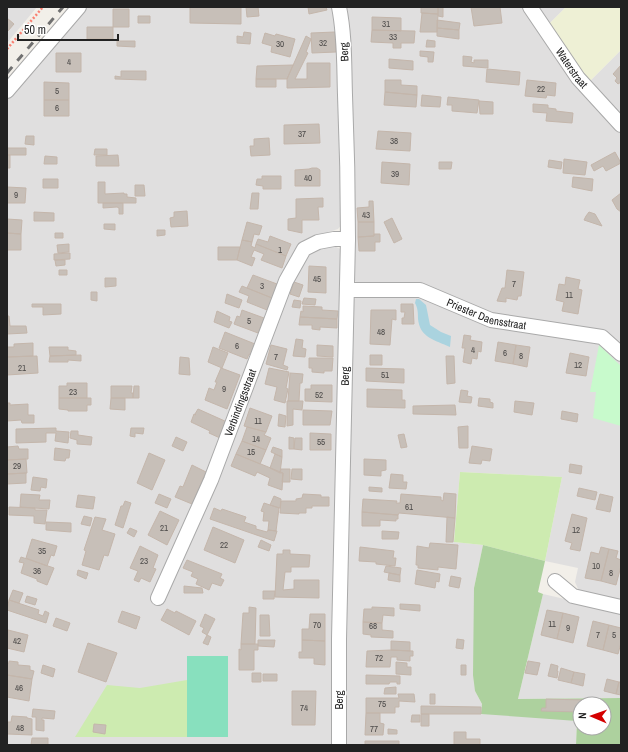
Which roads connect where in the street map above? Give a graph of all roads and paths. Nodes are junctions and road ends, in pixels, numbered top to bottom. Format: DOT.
graph roads {
  1 [pos="42,7"];
  2 [pos="79,7"];
  3 [pos="339,7"];
  4 [pos="530,7"];
  5 [pos="7,49"];
  6 [pos="7,91"];
  7 [pos="621,125"];
  8 [pos="348,239"];
  9 [pos="348,290"];
  10 [pos="621,354"];
  11 [pos="555,581"];
  12 [pos="158,598"];
  13 [pos="621,607"];
  14 [pos="339,745"];
  1 -- 5 [label="path"];
  2 -- 6 [label="street"];
  3 -- 8 [label="street, Berg"];
  4 -- 7 [label="street, Waterstraat"];
  8 -- 9 [label="street, Berg"];
  8 -- 12 [label="street, Verbindingsstraat"];
  9 -- 10 [label="street, Priester Daensstraat"];
  9 -- 14 [label="street, Berg"];
  11 -- 13 [label="street"];
}
